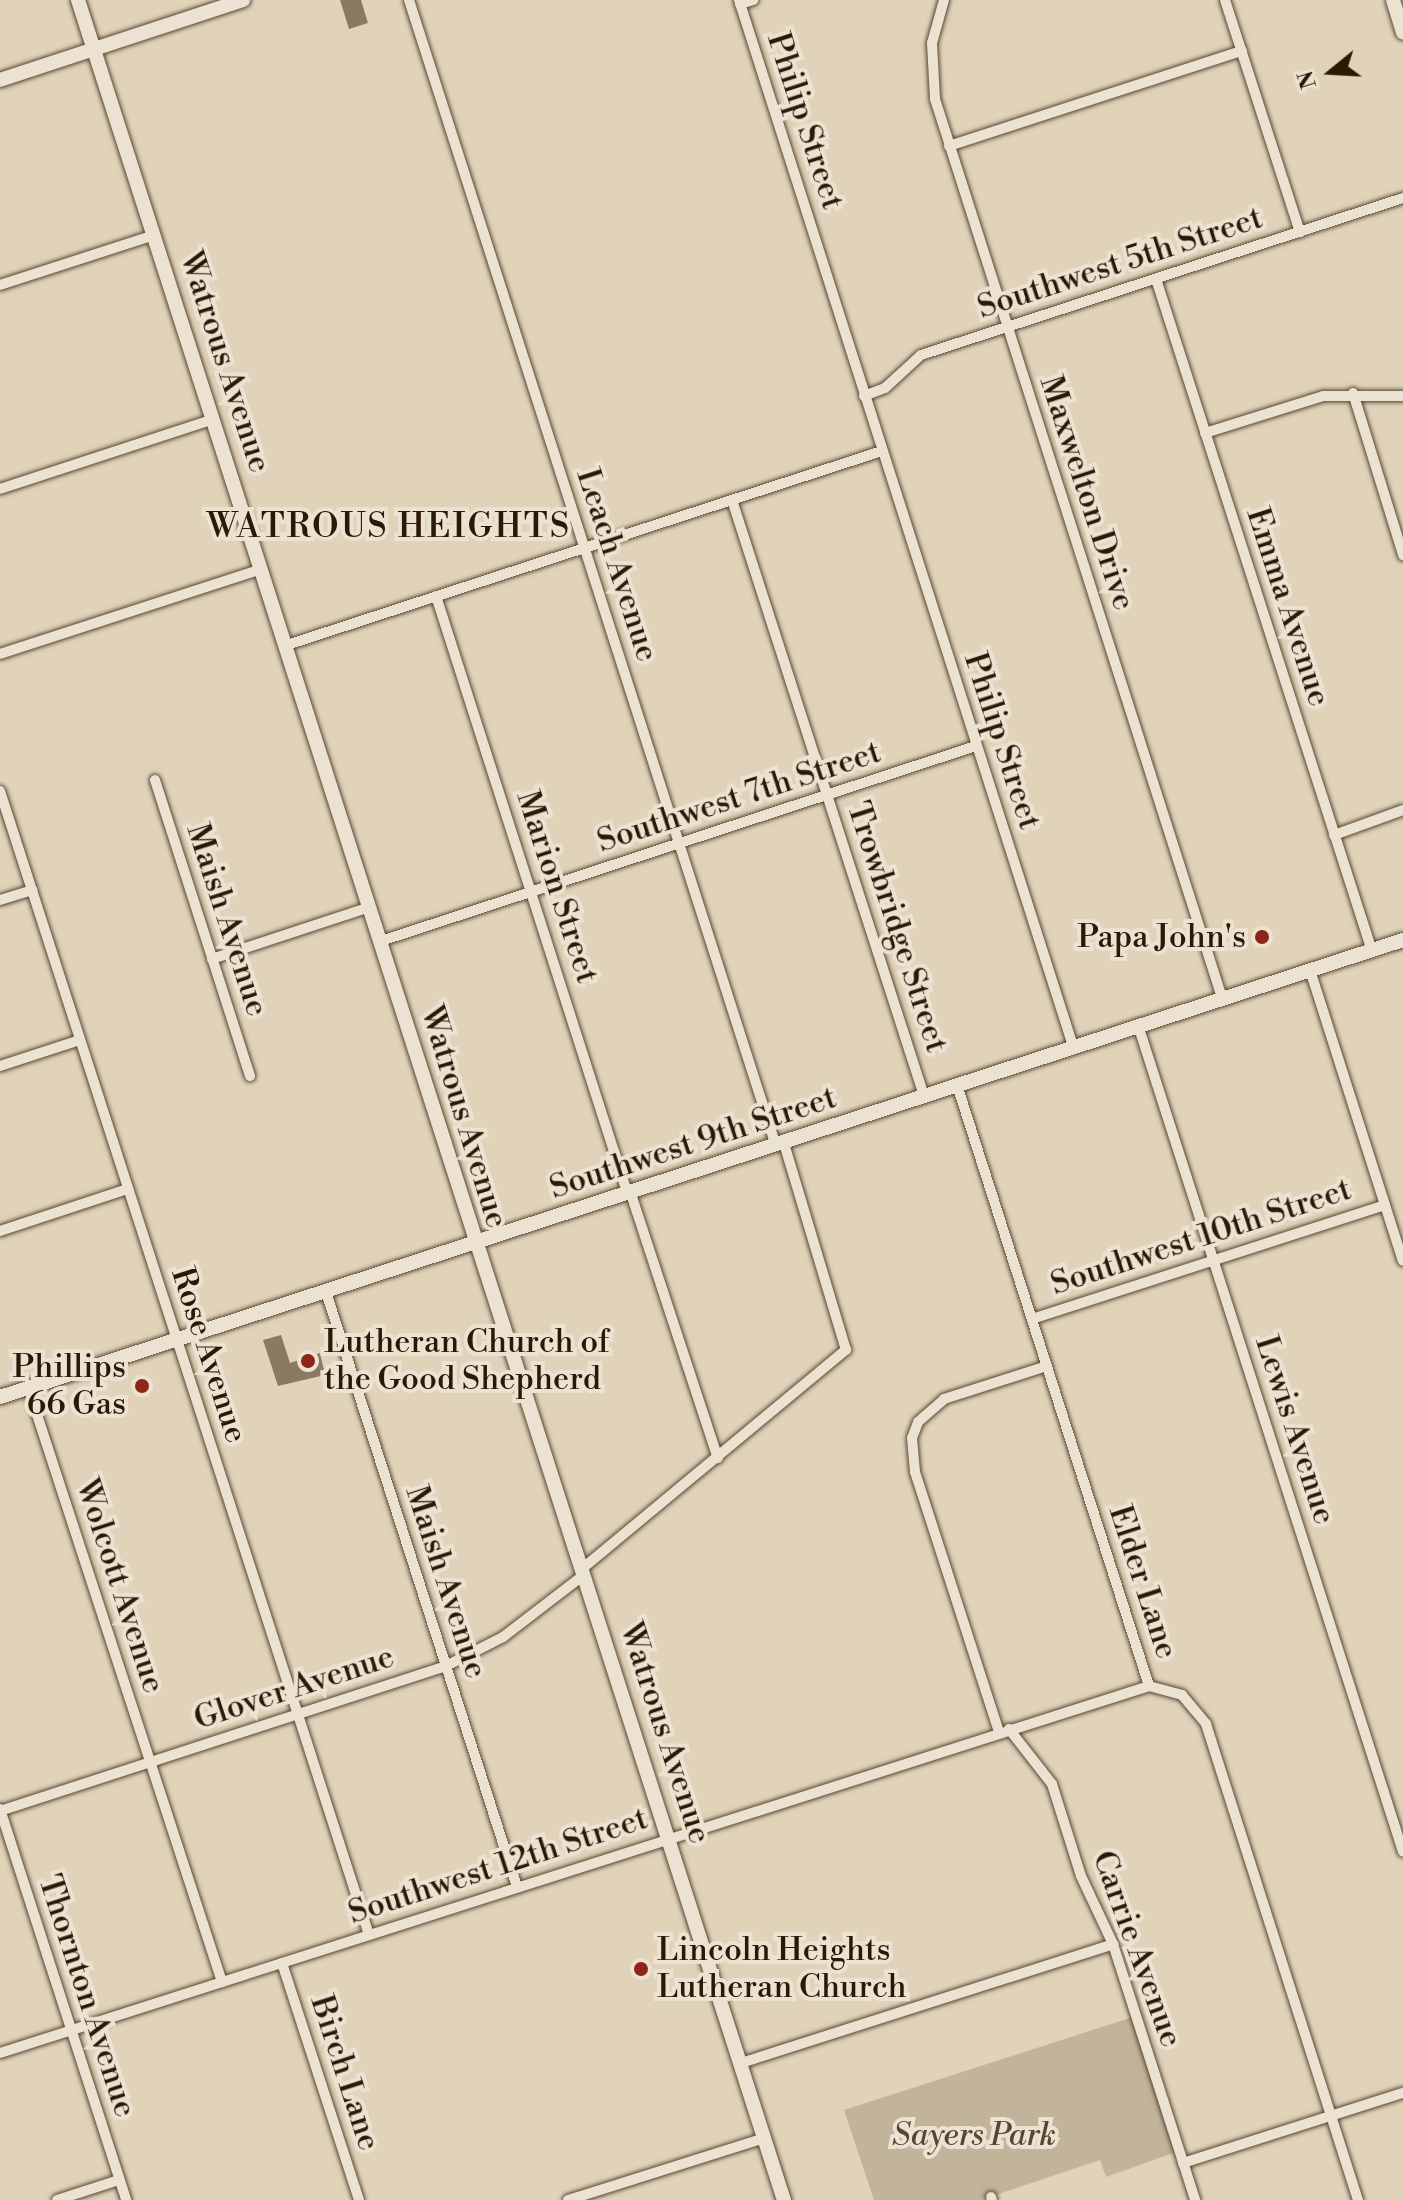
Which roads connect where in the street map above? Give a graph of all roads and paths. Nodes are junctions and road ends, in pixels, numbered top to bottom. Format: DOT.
graph roads {
  1 [pos="78,0"];
  2 [pos="243,0"];
  3 [pos="409,0"];
  4 [pos="753,0"];
  5 [pos="944,0"];
  6 [pos="1225,0"];
  7 [pos="1394,0"];
  8 [pos="740,2"];
  9 [pos="1403,32"];
  10 [pos="94,49"];
  11 [pos="1242,51"];
  12 [pos="0,80"];
  13 [pos="949,146"];
  14 [pos="1403,198"];
  15 [pos="1300,232"];
  16 [pos="155,235"];
  17 [pos="1156,279"];
  18 [pos="0,285"];
  19 [pos="1006,327"];
  20 [pos="1353,393"];
  21 [pos="864,396"];
  22 [pos="1403,396"];
  23 [pos="214,419"];
  24 [pos="1205,433"];
  25 [pos="882,451"];
  26 [pos="0,489"];
  27 [pos="732,500"];
  28 [pos="585,548"];
  29 [pos="1403,555"];
  30 [pos="262,569"];
  31 [pos="436,596"];
  32 [pos="287,645"];
  33 [pos="0,654"];
  34 [pos="976,746"];
  35 [pos="155,780"];
  36 [pos="0,791"];
  37 [pos="827,795"];
  38 [pos="1403,810"];
  39 [pos="1334,835"];
  40 [pos="679,843"];
  41 [pos="32,890"];
  42 [pos="531,892"];
  43 [pos="0,900"];
  44 [pos="370,907"];
  45 [pos="1403,940"];
  46 [pos="381,941"];
  47 [pos="1372,951"];
  48 [pos="212,959"];
  49 [pos="1310,970"];
  50 [pos="1222,998"];
  51 [pos="1138,1025"];
  52 [pos="80,1040"];
  53 [pos="1073,1046"];
  54 [pos="0,1066"];
  55 [pos="250,1076"];
  56 [pos="957,1085"];
  57 [pos="924,1096"];
  58 [pos="780,1144"];
  59 [pos="128,1189"];
  60 [pos="630,1194"];
  61 [pos="1385,1205"];
  62 [pos="0,1231"];
  63 [pos="473,1245"];
  64 [pos="1214,1260"];
  65 [pos="1403,1261"];
  66 [pos="326,1292"];
  67 [pos="1032,1319"];
  68 [pos="176,1340"];
  69 [pos="847,1340"];
  70 [pos="1047,1366"];
  71 [pos="28,1387"];
  72 [pos="0,1397"];
  73 [pos="718,1458"];
  74 [pos="584,1571"];
  75 [pos="446,1666"];
  76 [pos="1149,1686"];
  77 [pos="298,1714"];
  78 [pos="1004,1730"];
  79 [pos="149,1762"];
  80 [pos="0,1810"];
  81 [pos="669,1839"];
  82 [pos="1403,1852"];
  83 [pos="517,1887"];
  84 [pos="369,1935"];
  85 [pos="1113,1944"];
  86 [pos="282,1963"];
  87 [pos="222,1982"];
  88 [pos="71,2030"];
  89 [pos="0,2053"];
  90 [pos="741,2063"];
  91 [pos="1403,2093"];
  92 [pos="1332,2116"];
  93 [pos="765,2138"];
  94 [pos="1183,2163"];
  95 [pos="119,2180"];
  96 [pos="57,2200"];
  97 [pos="126,2200"];
  98 [pos="359,2200"];
  99 [pos="568,2200"];
  100 [pos="784,2200"];
  101 [pos="1195,2200"];
  102 [pos="1358,2200"];
  1 -- 10 [label="street, Watrous Avenue"];
  2 -- 10 [label="street"];
  3 -- 28 [label="street, Leach Avenue"];
  4 -- 8 [label="street"];
  5 -- 13 [label="street, Maxwelton Drive"];
  6 -- 11 [label="street"];
  7 -- 9 [label="street"];
  8 -- 21 [label="street, Philip Street"];
  10 -- 12 [label="street"];
  10 -- 16 [label="street, Watrous Avenue"];
  11 -- 13 [label="street"];
  11 -- 15 [label="street"];
  13 -- 19 [label="street, Maxwelton Drive"];
  14 -- 15 [label="street, Southwest 5th Street"];
  15 -- 17 [label="street, Southwest 5th Street"];
  16 -- 18 [label="street"];
  16 -- 23 [label="street, Watrous Avenue"];
  17 -- 19 [label="street, Southwest 5th Street"];
  17 -- 24 [label="street, Emma Avenue"];
  19 -- 21 [label="street, Southwest 5th Street"];
  19 -- 50 [label="street, Maxwelton Drive"];
  20 -- 22 [label="street"];
  20 -- 24 [label="street"];
  20 -- 29 [label="street"];
  21 -- 25 [label="street, Philip Street"];
  23 -- 26 [label="street"];
  23 -- 30 [label="street, Watrous Avenue"];
  24 -- 39 [label="street, Emma Avenue"];
  25 -- 27 [label="street"];
  25 -- 34 [label="street, Philip Street"];
  27 -- 28 [label="street"];
  27 -- 37 [label="street, Trowbridge Street"];
  28 -- 31 [label="street"];
  28 -- 40 [label="street, Leach Avenue"];
  30 -- 32 [label="street, Watrous Avenue"];
  30 -- 33 [label="street"];
  31 -- 32 [label="street"];
  31 -- 42 [label="street, Marion Street"];
  32 -- 44 [label="street, Watrous Avenue"];
  34 -- 37 [label="street, Southwest 7th Street"];
  34 -- 53 [label="street, Philip Street"];
  35 -- 48 [label="street, Maish Avenue"];
  36 -- 41 [label="street, Rose Avenue"];
  37 -- 40 [label="street, Southwest 7th Street"];
  37 -- 57 [label="street, Trowbridge Street"];
  38 -- 39 [label="street"];
  39 -- 47 [label="street, Emma Avenue"];
  40 -- 42 [label="street, Southwest 7th Street"];
  40 -- 58 [label="street, Leach Avenue"];
  41 -- 43 [label="street"];
  41 -- 52 [label="street, Rose Avenue"];
  42 -- 46 [label="street, Southwest 7th Street"];
  42 -- 60 [label="street, Marion Street"];
  44 -- 46 [label="street, Watrous Avenue"];
  44 -- 48 [label="street"];
  45 -- 47 [label="street, Southwest 9th Street"];
  46 -- 63 [label="street, Watrous Avenue"];
  47 -- 49 [label="street, Southwest 9th Street"];
  48 -- 55 [label="street, Maish Avenue"];
  49 -- 50 [label="street, Southwest 9th Street"];
  49 -- 61 [label="street"];
  50 -- 51 [label="street, Southwest 9th Street"];
  51 -- 53 [label="street, Southwest 9th Street"];
  51 -- 64 [label="street, Lewis Avenue"];
  52 -- 54 [label="street"];
  52 -- 59 [label="street, Rose Avenue"];
  53 -- 56 [label="street, Southwest 9th Street"];
  56 -- 57 [label="street, Southwest 9th Street"];
  56 -- 67 [label="street, Elder Lane"];
  57 -- 58 [label="street, Southwest 9th Street"];
  58 -- 60 [label="street, Southwest 9th Street"];
  58 -- 69 [label="street, Leach Avenue"];
  59 -- 62 [label="street"];
  59 -- 68 [label="street, Rose Avenue"];
  60 -- 63 [label="street, Southwest 9th Street"];
  60 -- 73 [label="street, Marion Street"];
  61 -- 64 [label="street, Southwest 10th Street"];
  61 -- 65 [label="street"];
  63 -- 66 [label="street, Southwest 9th Street"];
  63 -- 74 [label="street, Watrous Avenue"];
  64 -- 67 [label="street, Southwest 10th Street"];
  64 -- 82 [label="street, Lewis Avenue"];
  66 -- 68 [label="street, Southwest 9th Street"];
  66 -- 75 [label="street, Maish Avenue"];
  67 -- 70 [label="street, Elder Lane"];
  68 -- 71 [label="street, Southwest 9th Street"];
  68 -- 77 [label="street, Rose Avenue"];
  69 -- 73 [label="street, Glover Avenue"];
  70 -- 76 [label="street, Elder Lane"];
  70 -- 78 [label="street, Carrie Avenue"];
  71 -- 72 [label="street, Southwest 9th Street"];
  71 -- 79 [label="street, Wolcott Avenue"];
  73 -- 74 [label="street, Glover Avenue"];
  74 -- 75 [label="street, Glover Avenue"];
  74 -- 81 [label="street, Watrous Avenue"];
  75 -- 77 [label="street, Glover Avenue"];
  75 -- 83 [label="street, Maish Avenue"];
  76 -- 78 [label="street, Southwest 12th Street"];
  76 -- 92 [label="street, Elder Lane"];
  77 -- 79 [label="street, Glover Avenue"];
  77 -- 84 [label="street, Rose Avenue"];
  78 -- 81 [label="street, Southwest 12th Street"];
  78 -- 85 [label="street, Carrie Avenue"];
  79 -- 80 [label="street, Glover Avenue"];
  79 -- 87 [label="street, Wolcott Avenue"];
  80 -- 88 [label="street, Thornton Avenue"];
  81 -- 83 [label="street, Southwest 12th Street"];
  81 -- 90 [label="street, Watrous Avenue"];
  83 -- 84 [label="street, Southwest 12th Street"];
  84 -- 86 [label="street, Southwest 12th Street"];
  85 -- 90 [label="street"];
  85 -- 94 [label="street, Carrie Avenue"];
  86 -- 87 [label="street, Southwest 12th Street"];
  86 -- 98 [label="street, Birch Lane"];
  87 -- 88 [label="street, Southwest 12th Street"];
  88 -- 89 [label="street, Southwest 12th Street"];
  88 -- 95 [label="street, Thornton Avenue"];
  90 -- 93 [label="street, Watrous Avenue"];
  91 -- 92 [label="street"];
  92 -- 94 [label="street"];
  92 -- 102 [label="street, Elder Lane"];
  93 -- 99 [label="street"];
  93 -- 100 [label="street, Watrous Avenue"];
  94 -- 101 [label="street, Carrie Avenue"];
  95 -- 96 [label="street"];
  95 -- 97 [label="street, Thornton Avenue"];
}
